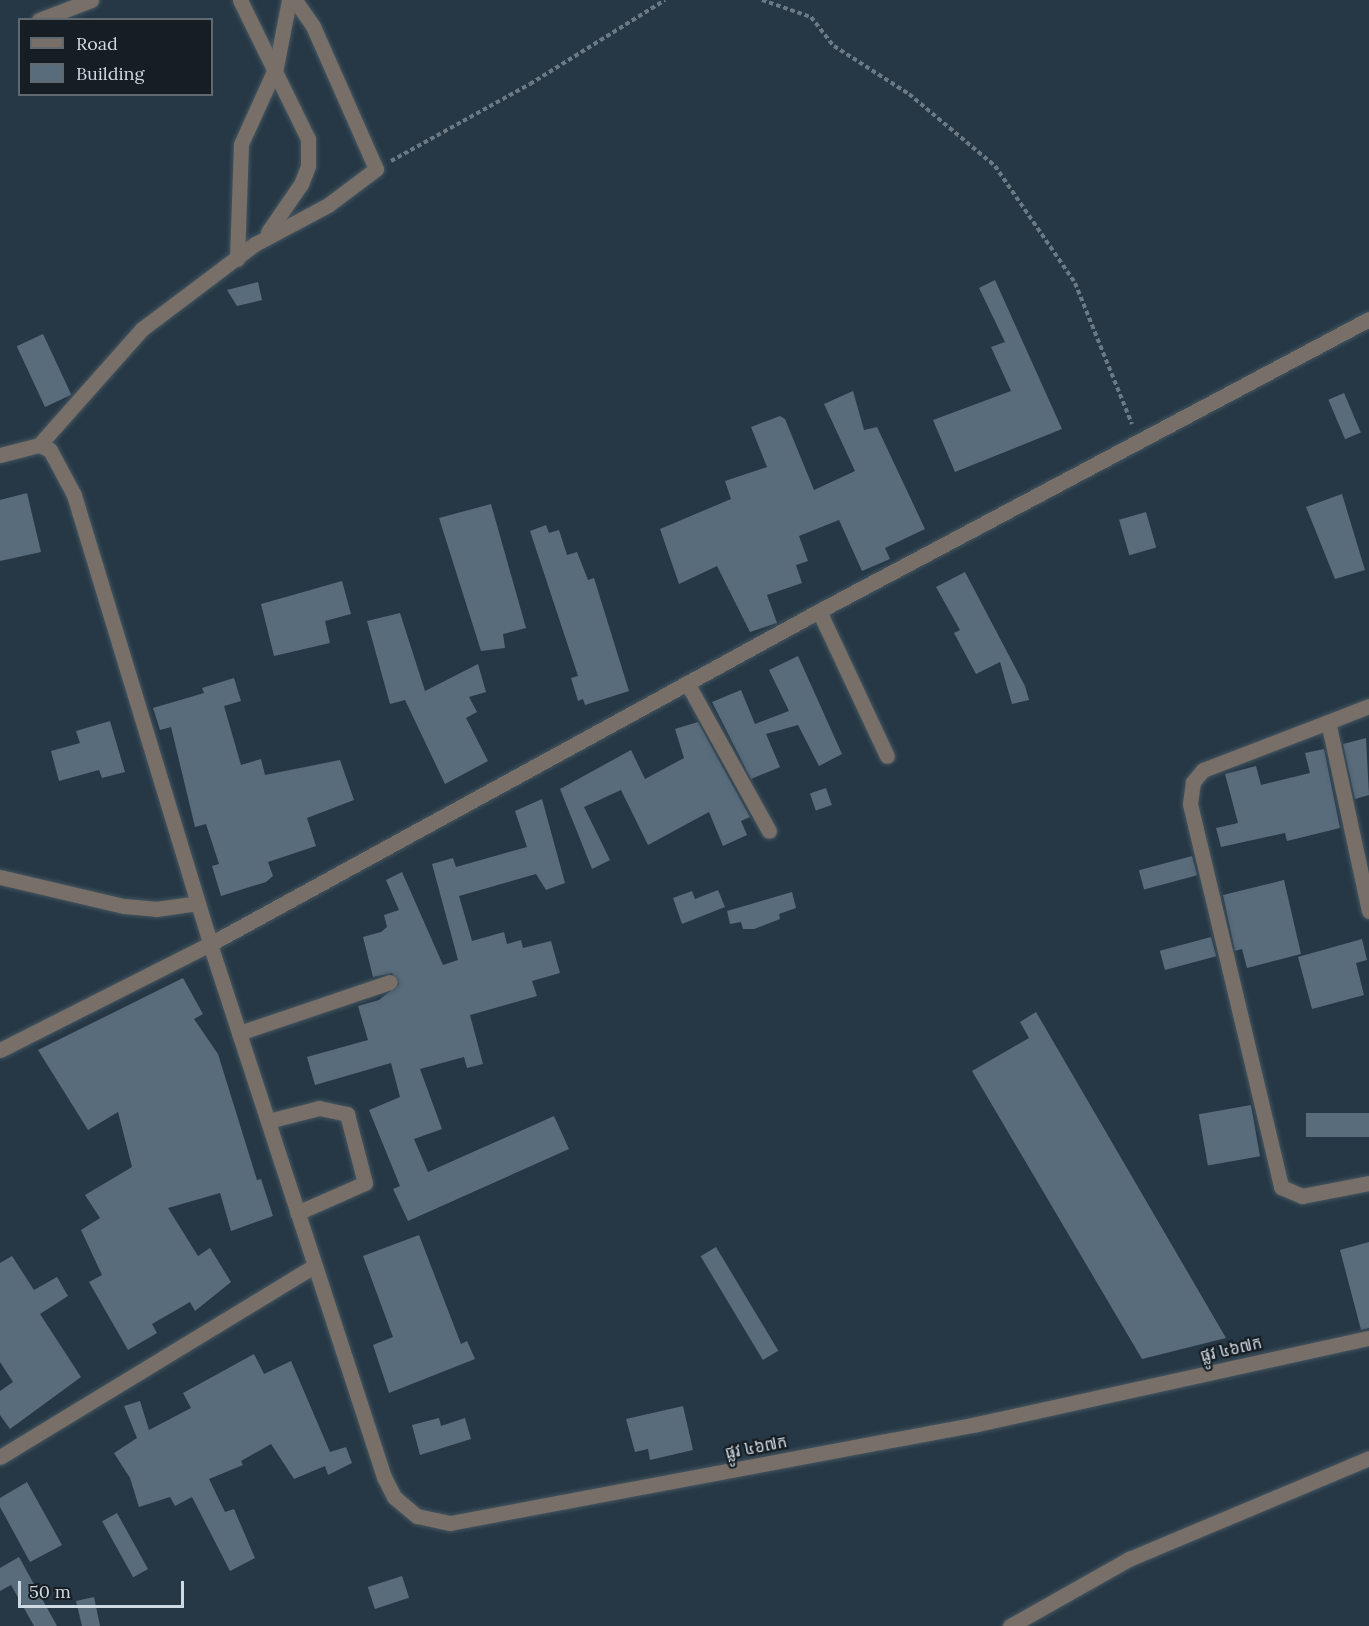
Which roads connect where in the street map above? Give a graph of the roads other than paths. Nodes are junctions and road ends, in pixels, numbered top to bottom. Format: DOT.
graph roads {
  1 [pos="91,0"];
  2 [pos="240,0"];
  3 [pos="289,0"];
  4 [pos="295,0"];
  5 [pos="44,18"];
  6 [pos="276,67"];
  7 [pos="255,244"];
  8 [pos="237,259"];
  9 [pos="1369,319"];
  10 [pos="39,445"];
  11 [pos="0,455"];
  12 [pos="819,611"];
  13 [pos="687,683"];
  14 [pos="1369,706"];
  15 [pos="1328,722"];
  16 [pos="887,756"];
  17 [pos="769,831"];
  18 [pos="0,877"];
  19 [pos="198,903"];
  20 [pos="1369,911"];
  21 [pos="210,944"];
  22 [pos="390,982"];
  23 [pos="239,1033"];
  24 [pos="0,1050"];
  25 [pos="268,1121"];
  26 [pos="1369,1183"];
  27 [pos="297,1214"];
  28 [pos="314,1266"];
  29 [pos="1369,1338"];
  30 [pos="0,1457"];
  31 [pos="1369,1458"];
  32 [pos="1010,1626"];
  1 -- 5 [label="street"];
  2 -- 6 [label="street"];
  3 -- 6 [label="street"];
  4 -- 7 [label="street"];
  6 -- 7 [label="street"];
  6 -- 8 [label="street"];
  7 -- 8 [label="street"];
  8 -- 10 [label="street"];
  9 -- 12 [label="street"];
  10 -- 11 [label="street"];
  10 -- 19 [label="street, ផ្លូវ ៤៦៧ក"];
  12 -- 13 [label="street"];
  12 -- 16 [label="street"];
  13 -- 17 [label="street"];
  13 -- 21 [label="street"];
  14 -- 15 [label="street"];
  15 -- 20 [label="street"];
  15 -- 26 [label="street"];
  18 -- 19 [label="street"];
  19 -- 21 [label="street, ផ្លូវ ៤៦៧ក"];
  21 -- 23 [label="street, ផ្លូវ ៤៦៧ក"];
  21 -- 24 [label="street"];
  22 -- 23 [label="street"];
  23 -- 25 [label="street, ផ្លូវ ៤៦៧ក"];
  25 -- 27 [label="street, ផ្លូវ ៤៦៧ក"];
  25 -- 27 [label="street"];
  27 -- 28 [label="street, ផ្លូវ ៤៦៧ក"];
  28 -- 29 [label="street, ផ្លូវ ៤៦៧ក"];
  28 -- 30 [label="street"];
  31 -- 32 [label="street"];
}
